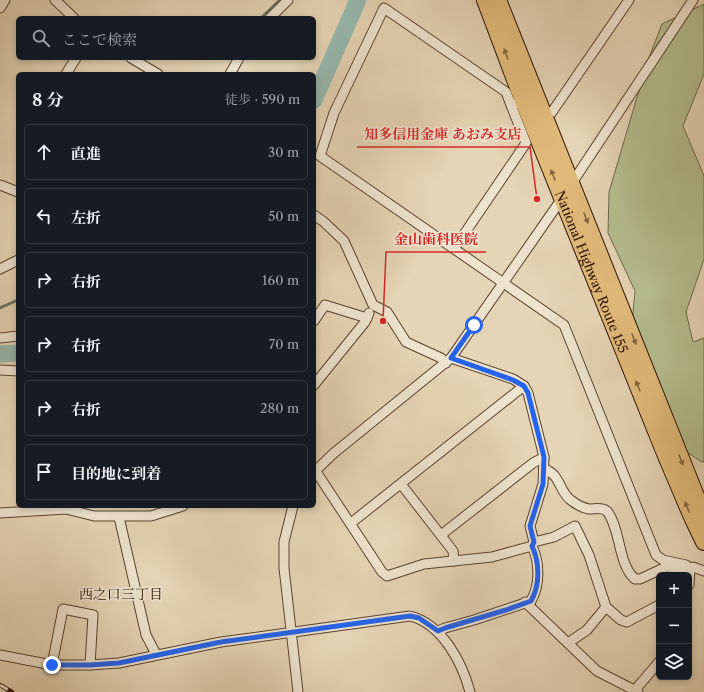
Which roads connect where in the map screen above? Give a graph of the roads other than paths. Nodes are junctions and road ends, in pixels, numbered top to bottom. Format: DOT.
graph roads {
  1 [pos="5,0"];
  2 [pos="55,0"];
  3 [pos="288,0"];
  4 [pos="485,0"];
  5 [pos="498,0"];
  6 [pos="629,0"];
  7 [pos="693,0"];
  8 [pos="0,8"];
  9 [pos="72,16"];
  10 [pos="272,16"];
  11 [pos="75,60"];
  12 [pos="134,60"];
  13 [pos="238,60"];
  14 [pos="67,72"];
  15 [pos="155,72"];
  16 [pos="231,72"];
  17 [pos="517,103"];
  18 [pos="544,117"];
  19 [pos="572,182"];
  20 [pos="0,185"];
  21 [pos="16,191"];
  22 [pos="562,198"];
  23 [pos="316,217"];
  24 [pos="454,249"];
  25 [pos="16,261"];
  26 [pos="0,269"];
  27 [pos="504,284"];
  28 [pos="372,305"];
  29 [pos="316,318"];
  30 [pos="367,318"];
  31 [pos="16,336"];
  32 [pos="0,338"];
  33 [pos="449,361"];
  34 [pos="0,370"];
  35 [pos="16,371"];
  36 [pos="316,383"];
  37 [pos="524,386"];
  38 [pos="544,457"];
  39 [pos="316,469"];
  40 [pos="544,469"];
  41 [pos="316,474"];
  42 [pos="401,484"];
  43 [pos="177,508"];
  44 [pos="292,508"];
  45 [pos="18,509"];
  46 [pos="0,513"];
  47 [pos="704,516"];
  48 [pos="119,517"];
  49 [pos="351,523"];
  50 [pos="441,535"];
  51 [pos="704,542"];
  52 [pos="532,544"];
  53 [pos="454,560"];
  54 [pos="690,569"];
  55 [pos="704,571"];
  56 [pos="690,572"];
  57 [pos="526,602"];
  58 [pos="606,607"];
  59 [pos="656,607"];
  60 [pos="291,631"];
  61 [pos="438,631"];
  62 [pos="568,643"];
  63 [pos="156,654"];
  64 [pos="0,655"];
  65 [pos="52,665"];
  66 [pos="90,665"];
  67 [pos="656,666"];
  68 [pos="637,691"];
  69 [pos="298,692"];
  70 [pos="470,692"];
  1 -- 8 [label="street"];
  2 -- 9 [label="street"];
  3 -- 10 [label="street"];
  17 -- 4 [label="highway, National Highway Route 155, one-way"];
  5 -- 18 [label="highway, National Highway Route 155"];
  6 -- 18 [label="street"];
  7 -- 19 [label="street"];
  11 -- 14 [label="street"];
  12 -- 15 [label="street"];
  13 -- 16 [label="street"];
  22 -- 17 [label="highway, National Highway Route 155, one-way"];
  17 -- 24 [label="street"];
  17 -- 24 [label="street"];
  18 -- 19 [label="highway, National Highway Route 155"];
  19 -- 22 [label="street"];
  19 -- 47 [label="highway, National Highway Route 155, one-way"];
  20 -- 21 [label="street"];
  22 -- 27 [label="street"];
  51 -- 22 [label="highway, National Highway Route 155, one-way"];
  23 -- 28 [label="street"];
  24 -- 27 [label="street"];
  25 -- 26 [label="street"];
  27 -- 33 [label="street"];
  27 -- 54 [label="street"];
  28 -- 30 [label="street"];
  28 -- 33 [label="street"];
  29 -- 30 [label="street"];
  30 -- 36 [label="street"];
  31 -- 32 [label="street"];
  33 -- 37 [label="street"];
  33 -- 39 [label="street"];
  34 -- 35 [label="street"];
  37 -- 38 [label="street"];
  37 -- 42 [label="street"];
  38 -- 40 [label="street"];
  38 -- 50 [label="street"];
  40 -- 52 [label="street"];
  40 -- 54 [label="street"];
  41 -- 49 [label="street"];
  42 -- 49 [label="street"];
  42 -- 50 [label="street"];
  43 -- 48 [label="street"];
  44 -- 60 [label="street"];
  45 -- 46 [label="street"];
  45 -- 48 [label="street"];
  48 -- 63 [label="street"];
  49 -- 53 [label="street"];
  50 -- 53 [label="street"];
  52 -- 53 [label="street"];
  52 -- 57 [label="street"];
  52 -- 58 [label="street"];
  54 -- 55 [label="street"];
  54 -- 56 [label="street"];
  57 -- 61 [label="street"];
  57 -- 62 [label="street"];
  58 -- 59 [label="street"];
  58 -- 62 [label="street"];
  60 -- 61 [label="street"];
  60 -- 63 [label="street"];
  60 -- 69 [label="street"];
  61 -- 70 [label="street"];
  62 -- 68 [label="street"];
  63 -- 66 [label="street"];
  64 -- 65 [label="street"];
  65 -- 66 [label="street"];
  65 -- 66 [label="street"];
  67 -- 68 [label="street"];
}
